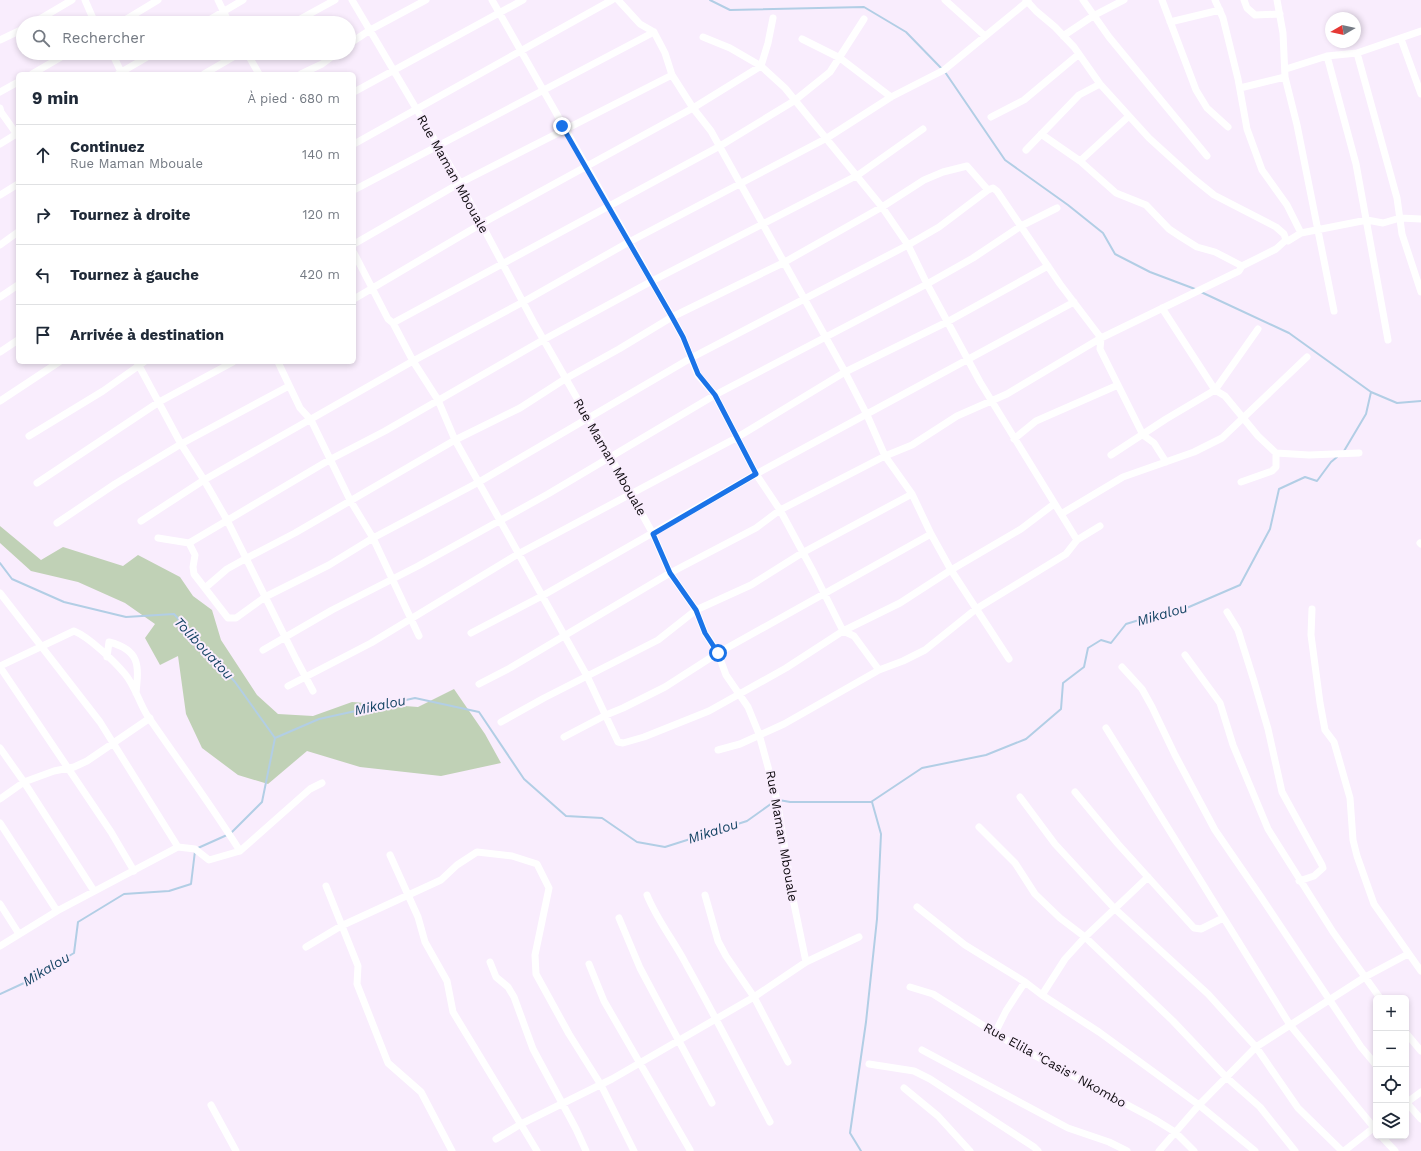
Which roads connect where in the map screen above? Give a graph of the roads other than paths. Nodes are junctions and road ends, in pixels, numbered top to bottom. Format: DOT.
graph roads {
  1 [pos="72,0"];
  2 [pos="85,0"];
  3 [pos="158,0"];
  4 [pos="218,0"];
  5 [pos="243,0"];
  6 [pos="335,0"];
  7 [pos="352,0"];
  8 [pos="426,0"];
  9 [pos="492,0"];
  10 [pos="523,0"];
  11 [pos="612,0"];
  12 [pos="618,0"];
  13 [pos="945,0"];
  14 [pos="1083,0"];
  15 [pos="1124,0"];
  16 [pos="1162,0"];
  17 [pos="1215,0"];
  18 [pos="1244,0"];
  19 [pos="1277,0"];
  20 [pos="1027,1"];
  21 [pos="1220,10"];
  22 [pos="224,11"];
  23 [pos="500,14"];
  24 [pos="1280,14"];
  25 [pos="45,16"];
  26 [pos="92,16"];
  27 [pos="132,16"];
  28 [pos="216,16"];
  29 [pos="226,16"];
  30 [pos="306,16"];
  31 [pos="1093,16"];
  32 [pos="773,18"];
  33 [pos="864,19"];
  34 [pos="1170,22"];
  35 [pos="370,30"];
  36 [pos="1421,31"];
  37 [pos="16,32"];
  38 [pos="654,32"];
  39 [pos="703,36"];
  40 [pos="985,36"];
  41 [pos="1063,36"];
  42 [pos="356,39"];
  43 [pos="802,39"];
  44 [pos="1400,39"];
  45 [pos="0,40"];
  46 [pos="521,51"];
  47 [pos="1357,53"];
  48 [pos="1079,54"];
  49 [pos="1327,56"];
  50 [pos="840,58"];
  51 [pos="56,60"];
  52 [pos="115,60"];
  53 [pos="142,60"];
  54 [pos="228,60"];
  55 [pos="251,60"];
  56 [pos="327,60"];
  57 [pos="761,66"];
  58 [pos="394,69"];
  59 [pos="1286,69"];
  60 [pos="35,72"];
  61 [pos="120,72"];
  62 [pos="122,72"];
  63 [pos="207,72"];
  64 [pos="258,72"];
  65 [pos="305,72"];
  66 [pos="672,75"];
  67 [pos="1285,77"];
  68 [pos="16,83"];
  69 [pos="1100,84"];
  70 [pos="1240,88"];
  71 [pos="356,91"];
  72 [pos="543,91"];
  73 [pos="0,92"];
  74 [pos="1421,94"];
  75 [pos="891,97"];
  76 [pos="794,101"];
  77 [pos="0,108"];
  78 [pos="416,108"];
  79 [pos="693,108"];
  80 [pos="1128,116"];
  81 [pos="991,117"];
  82 [pos="1228,127"];
  83 [pos="564,129"];
  84 [pos="923,129"];
  85 [pos="16,131"];
  86 [pos="1041,134"];
  87 [pos="16,135"];
  88 [pos="827,138"];
  89 [pos="356,143"];
  90 [pos="0,144"];
  91 [pos="438,146"];
  92 [pos="720,146"];
  93 [pos="1026,150"];
  94 [pos="1207,156"];
  95 [pos="1080,161"];
  96 [pos="586,166"];
  97 [pos="858,175"];
  98 [pos="460,183"];
  99 [pos="16,185"];
  100 [pos="740,185"];
  101 [pos="356,189"];
  102 [pos="988,190"];
  103 [pos="0,196"];
  104 [pos="608,205"];
  105 [pos="882,207"];
  106 [pos="1057,208"];
  107 [pos="1400,218"];
  108 [pos="1421,219"];
  109 [pos="1367,220"];
  110 [pos="482,224"];
  111 [pos="762,224"];
  112 [pos="1021,226"];
  113 [pos="1317,230"];
  114 [pos="16,233"];
  115 [pos="1301,233"];
  116 [pos="1286,240"];
  117 [pos="629,242"];
  118 [pos="356,243"];
  119 [pos="0,245"];
  120 [pos="908,245"];
  121 [pos="356,257"];
  122 [pos="783,263"];
  123 [pos="502,264"];
  124 [pos="1048,266"];
  125 [pos="1242,266"];
  126 [pos="652,281"];
  127 [pos="927,284"];
  128 [pos="16,286"];
  129 [pos="372,289"];
  130 [pos="1421,292"];
  131 [pos="0,297"];
  132 [pos="356,298"];
  133 [pos="804,300"];
  134 [pos="522,302"];
  135 [pos="1074,302"];
  136 [pos="1162,308"];
  137 [pos="1334,311"];
  138 [pos="672,317"];
  139 [pos="947,322"];
  140 [pos="393,323"];
  141 [pos="1258,329"];
  142 [pos="826,337"];
  143 [pos="1101,338"];
  144 [pos="543,340"];
  145 [pos="1388,340"];
  146 [pos="16,341"];
  147 [pos="0,352"];
  148 [pos="1307,357"];
  149 [pos="691,358"];
  150 [pos="967,360"];
  151 [pos="413,361"];
  152 [pos="56,364"];
  153 [pos="139,364"];
  154 [pos="140,364"];
  155 [pos="229,364"];
  156 [pos="279,364"];
  157 [pos="845,372"];
  158 [pos="565,379"];
  159 [pos="1118,385"];
  160 [pos="289,386"];
  161 [pos="1215,390"];
  162 [pos="715,395"];
  163 [pos="438,400"];
  164 [pos="0,401"];
  165 [pos="159,402"];
  166 [pos="992,402"];
  167 [pos="866,415"];
  168 [pos="587,418"];
  169 [pos="1243,418"];
  170 [pos="311,420"];
  171 [pos="1143,435"];
  172 [pos="29,436"];
  173 [pos="736,438"];
  174 [pos="1014,439"];
  175 [pos="455,440"];
  176 [pos="181,444"];
  177 [pos="1276,453"];
  178 [pos="1359,453"];
  179 [pos="1111,455"];
  180 [pos="610,456"];
  181 [pos="885,456"];
  182 [pos="331,459"];
  183 [pos="1166,462"];
  184 [pos="756,474"];
  185 [pos="204,480"];
  186 [pos="479,482"];
  187 [pos="1241,482"];
  188 [pos="37,483"];
  189 [pos="912,494"];
  190 [pos="631,495"];
  191 [pos="350,500"];
  192 [pos="1054,504"];
  193 [pos="780,510"];
  194 [pos="1061,514"];
  195 [pos="227,520"];
  196 [pos="499,520"];
  197 [pos="141,521"];
  198 [pos="57,523"];
  199 [pos="1100,526"];
  200 [pos="653,534"];
  201 [pos="931,534"];
  202 [pos="158,538"];
  203 [pos="373,538"];
  204 [pos="1077,540"];
  205 [pos="189,543"];
  206 [pos="802,553"];
  207 [pos="518,554"];
  208 [pos="245,559"];
  209 [pos="951,570"];
  210 [pos="670,573"];
  211 [pos="393,578"];
  212 [pos="205,588"];
  213 [pos="824,593"];
  214 [pos="0,594"];
  215 [pos="542,596"];
  216 [pos="266,597"];
  217 [pos="976,609"];
  218 [pos="1312,609"];
  219 [pos="696,610"];
  220 [pos="1227,612"];
  221 [pos="411,618"];
  222 [pos="843,631"];
  223 [pos="471,634"];
  224 [pos="564,635"];
  225 [pos="419,636"];
  226 [pos="285,637"];
  227 [pos="42,646"];
  228 [pos="263,650"];
  229 [pos="718,653"];
  230 [pos="1185,655"];
  231 [pos="107,657"];
  232 [pos="1009,659"];
  233 [pos="0,667"];
  234 [pos="1122,667"];
  235 [pos="879,670"];
  236 [pos="587,676"];
  237 [pos="305,678"];
  238 [pos="479,684"];
  239 [pos="288,686"];
  240 [pos="313,691"];
  241 [pos="739,693"];
  242 [pos="136,694"];
  243 [pos="606,715"];
  244 [pos="150,718"];
  245 [pos="501,722"];
  246 [pos="1106,728"];
  247 [pos="759,734"];
  248 [pos="564,737"];
  249 [pos="114,743"];
  250 [pos="0,748"];
  251 [pos="718,750"];
  252 [pos="68,769"];
  253 [pos="24,782"];
  254 [pos="322,783"];
  255 [pos="1075,792"];
  256 [pos="1020,797"];
  257 [pos="0,799"];
  258 [pos="0,823"];
  259 [pos="978,827"];
  260 [pos="178,847"];
  261 [pos="240,851"];
  262 [pos="390,855"];
  263 [pos="134,871"];
  264 [pos="1148,877"];
  265 [pos="1300,881"];
  266 [pos="326,886"];
  267 [pos="94,891"];
  268 [pos="408,895"];
  269 [pos="647,895"];
  270 [pos="705,895"];
  271 [pos="0,904"];
  272 [pos="917,907"];
  273 [pos="1114,908"];
  274 [pos="57,911"];
  275 [pos="619,918"];
  276 [pos="1223,918"];
  277 [pos="341,926"];
  278 [pos="19,934"];
  279 [pos="859,937"];
  280 [pos="1085,937"];
  281 [pos="0,946"];
  282 [pos="306,947"];
  283 [pos="1408,954"];
  284 [pos="490,962"];
  285 [pos="806,962"];
  286 [pos="589,964"];
  287 [pos="1421,971"];
  288 [pos="1365,976"];
  289 [pos="1025,982"];
  290 [pos="910,987"];
  291 [pos="1042,995"];
  292 [pos="1378,995"];
  293 [pos="754,997"];
  294 [pos="1329,998"];
  295 [pos="716,1018"];
  296 [pos="1290,1025"];
  297 [pos="995,1034"];
  298 [pos="1409,1037"];
  299 [pos="679,1039"];
  300 [pos="1256,1047"];
  301 [pos="922,1050"];
  302 [pos="1421,1051"];
  303 [pos="1373,1061"];
  304 [pos="788,1062"];
  305 [pos="639,1063"];
  306 [pos="869,1064"];
  307 [pos="1226,1077"];
  308 [pos="601,1085"];
  309 [pos="904,1088"];
  310 [pos="1421,1092"];
  311 [pos="1409,1101"];
  312 [pos="712,1103"];
  313 [pos="562,1104"];
  314 [pos="211,1105"];
  315 [pos="1199,1105"];
  316 [pos="1409,1106"];
  317 [pos="1421,1119"];
  318 [pos="770,1122"];
  319 [pos="522,1124"];
  320 [pos="1373,1126"];
  321 [pos="1373,1129"];
  322 [pos="1175,1132"];
  323 [pos="496,1139"];
  324 [pos="1384,1139"];
  325 [pos="690,1150"];
  326 [pos="236,1151"];
  327 [pos="452,1151"];
  328 [pos="537,1151"];
  329 [pos="586,1151"];
  330 [pos="634,1151"];
  331 [pos="970,1151"];
  332 [pos="1038,1151"];
  333 [pos="1127,1151"];
  334 [pos="1159,1151"];
  335 [pos="1194,1151"];
  336 [pos="1255,1151"];
  337 [pos="1295,1151"];
  338 [pos="1343,1151"];
  339 [pos="1395,1151"];
  1 -- 25 [label="street"];
  2 -- 26 [label="street"];
  3 -- 27 [label="street"];
  4 -- 22 [label="street"];
  5 -- 22 [label="street"];
  6 -- 30 [label="street"];
  7 -- 35 [label="street, Rue Maman Mbouale"];
  8 -- 35 [label="street"];
  9 -- 23 [label="street"];
  10 -- 23 [label="street"];
  11 -- 46 [label="street"];
  12 -- 38 [label="street"];
  13 -- 40 [label="street"];
  14 -- 31 [label="street"];
  15 -- 31 [label="street"];
  16 -- 34 [label="street"];
  17 -- 21 [label="street"];
  18 -- 24 [label="street"];
  19 -- 24 [label="street"];
  20 -- 40 [label="street"];
  20 -- 41 [label="street"];
  21 -- 34 [label="street"];
  21 -- 70 [label="street"];
  22 -- 28 [label="street"];
  22 -- 29 [label="street"];
  23 -- 46 [label="street"];
  23 -- 58 [label="street"];
  24 -- 59 [label="street"];
  31 -- 41 [label="street"];
  31 -- 94 [label="street"];
  32 -- 57 [label="street"];
  33 -- 50 [label="street"];
  34 -- 82 [label="street"];
  35 -- 42 [label="street"];
  35 -- 58 [label="street, Rue Maman Mbouale"];
  36 -- 44 [label="street"];
  37 -- 45 [label="street"];
  38 -- 66 [label="street"];
  38 -- 72 [label="street"];
  39 -- 57 [label="street"];
  40 -- 75 [label="street"];
  41 -- 48 [label="street"];
  43 -- 50 [label="street"];
  44 -- 47 [label="street"];
  44 -- 74 [label="street"];
  46 -- 72 [label="street"];
  46 -- 78 [label="street"];
  47 -- 49 [label="street"];
  47 -- 107 [label="street"];
  48 -- 69 [label="street"];
  48 -- 81 [label="street"];
  49 -- 59 [label="street"];
  49 -- 109 [label="street"];
  50 -- 75 [label="street"];
  50 -- 76 [label="street"];
  51 -- 60 [label="street"];
  52 -- 61 [label="street"];
  53 -- 62 [label="street"];
  54 -- 63 [label="street"];
  55 -- 64 [label="street"];
  56 -- 65 [label="street"];
  57 -- 76 [label="street"];
  57 -- 79 [label="street"];
  58 -- 71 [label="street"];
  58 -- 78 [label="street, Rue Maman Mbouale"];
  59 -- 67 [label="street"];
  66 -- 79 [label="street"];
  66 -- 83 [label="street"];
  67 -- 70 [label="street"];
  67 -- 113 [label="street"];
  68 -- 73 [label="street"];
  69 -- 80 [label="street"];
  69 -- 86 [label="street"];
  70 -- 115 [label="street"];
  72 -- 83 [label="street"];
  72 -- 91 [label="street"];
  75 -- 88 [label="street"];
  76 -- 88 [label="street"];
  76 -- 92 [label="street"];
  77 -- 85 [label="street"];
  78 -- 89 [label="street"];
  78 -- 91 [label="street, Rue Maman Mbouale"];
  79 -- 92 [label="street"];
  79 -- 96 [label="street"];
  80 -- 95 [label="street"];
  80 -- 116 [label="street"];
  83 -- 96 [label="street"];
  83 -- 98 [label="street"];
  84 -- 97 [label="street"];
  86 -- 93 [label="street"];
  86 -- 95 [label="street"];
  87 -- 90 [label="street"];
  88 -- 97 [label="street"];
  88 -- 100 [label="street"];
  91 -- 98 [label="street, Rue Maman Mbouale"];
  91 -- 101 [label="street"];
  92 -- 100 [label="street"];
  92 -- 104 [label="street"];
  95 -- 125 [label="street"];
  96 -- 104 [label="street"];
  96 -- 110 [label="street"];
  97 -- 105 [label="street"];
  97 -- 111 [label="street"];
  98 -- 110 [label="street, Rue Maman Mbouale"];
  98 -- 118 [label="street"];
  99 -- 103 [label="street"];
  100 -- 111 [label="street"];
  100 -- 117 [label="street"];
  102 -- 105 [label="street"];
  102 -- 112 [label="street"];
  102 -- 120 [label="street"];
  104 -- 117 [label="street"];
  104 -- 123 [label="street"];
  105 -- 120 [label="street"];
  105 -- 122 [label="street"];
  106 -- 112 [label="street"];
  107 -- 108 [label="street"];
  107 -- 109 [label="street"];
  107 -- 130 [label="street"];
  109 -- 113 [label="street"];
  109 -- 145 [label="street"];
  110 -- 123 [label="street, Rue Maman Mbouale"];
  110 -- 129 [label="street"];
  111 -- 122 [label="street"];
  111 -- 126 [label="street"];
  112 -- 124 [label="street"];
  112 -- 127 [label="street"];
  113 -- 115 [label="street"];
  113 -- 137 [label="street"];
  114 -- 119 [label="street"];
  115 -- 116 [label="street"];
  116 -- 125 [label="street"];
  117 -- 126 [label="street"];
  117 -- 134 [label="street"];
  120 -- 127 [label="street"];
  120 -- 133 [label="street"];
  121 -- 129 [label="street"];
  122 -- 133 [label="street"];
  122 -- 138 [label="street"];
  123 -- 134 [label="street, Rue Maman Mbouale"];
  123 -- 140 [label="street"];
  124 -- 135 [label="street"];
  124 -- 139 [label="street"];
  125 -- 136 [label="street"];
  126 -- 138 [label="street"];
  126 -- 144 [label="street"];
  127 -- 139 [label="street"];
  127 -- 142 [label="street"];
  128 -- 131 [label="street"];
  129 -- 132 [label="street"];
  129 -- 140 [label="street"];
  133 -- 142 [label="street"];
  133 -- 149 [label="street"];
  134 -- 144 [label="street, Rue Maman Mbouale"];
  134 -- 151 [label="street"];
  135 -- 143 [label="street"];
  135 -- 150 [label="street"];
  136 -- 143 [label="street"];
  136 -- 161 [label="street"];
  138 -- 149 [label="street"];
  138 -- 158 [label="street"];
  139 -- 150 [label="street"];
  139 -- 157 [label="street"];
  140 -- 151 [label="street"];
  141 -- 161 [label="street"];
  142 -- 157 [label="street"];
  142 -- 162 [label="street"];
  143 -- 159 [label="street"];
  143 -- 166 [label="street"];
  144 -- 158 [label="street, Rue Maman Mbouale"];
  144 -- 163 [label="street"];
  146 -- 147 [label="street"];
  148 -- 169 [label="street"];
  149 -- 162 [label="street"];
  149 -- 168 [label="street"];
  150 -- 166 [label="street"];
  150 -- 167 [label="street"];
  151 -- 163 [label="street"];
  151 -- 170 [label="street"];
  152 -- 164 [label="street"];
  153 -- 172 [label="street"];
  154 -- 165 [label="street"];
  155 -- 165 [label="street"];
  156 -- 160 [label="street"];
  157 -- 167 [label="street"];
  157 -- 173 [label="street"];
  158 -- 168 [label="street, Rue Maman Mbouale"];
  158 -- 175 [label="street"];
  159 -- 171 [label="street"];
  159 -- 174 [label="street"];
  160 -- 170 [label="street"];
  160 -- 176 [label="street"];
  161 -- 169 [label="street"];
  161 -- 171 [label="street"];
  162 -- 173 [label="street"];
  162 -- 180 [label="street"];
  163 -- 175 [label="street"];
  163 -- 182 [label="street"];
  165 -- 176 [label="street"];
  165 -- 188 [label="street"];
  166 -- 174 [label="street"];
  166 -- 181 [label="street"];
  167 -- 181 [label="street"];
  167 -- 184 [label="street"];
  168 -- 180 [label="street, Rue Maman Mbouale"];
  168 -- 186 [label="street"];
  169 -- 177 [label="street"];
  169 -- 183 [label="street"];
  170 -- 182 [label="street"];
  170 -- 185 [label="street"];
  171 -- 179 [label="street"];
  171 -- 183 [label="street"];
  173 -- 184 [label="street"];
  173 -- 190 [label="street"];
  174 -- 192 [label="street"];
  175 -- 186 [label="street"];
  175 -- 191 [label="street"];
  176 -- 185 [label="street"];
  176 -- 198 [label="street"];
  177 -- 178 [label="street"];
  177 -- 187 [label="street"];
  180 -- 190 [label="street, Rue Maman Mbouale"];
  180 -- 196 [label="street"];
  181 -- 189 [label="street"];
  181 -- 193 [label="street"];
  182 -- 191 [label="street"];
  182 -- 195 [label="street"];
  183 -- 194 [label="street"];
  184 -- 193 [label="street"];
  184 -- 200 [label="street"];
  185 -- 195 [label="street"];
  185 -- 197 [label="street"];
  186 -- 196 [label="street"];
  186 -- 203 [label="street"];
  189 -- 201 [label="street"];
  189 -- 206 [label="street"];
  190 -- 200 [label="street, Rue Maman Mbouale"];
  190 -- 207 [label="street"];
  191 -- 203 [label="street"];
  191 -- 208 [label="street"];
  192 -- 194 [label="street"];
  192 -- 209 [label="street"];
  193 -- 206 [label="street"];
  193 -- 210 [label="street"];
  194 -- 204 [label="street"];
  195 -- 205 [label="street"];
  195 -- 208 [label="street"];
  196 -- 207 [label="street"];
  196 -- 211 [label="street"];
  199 -- 204 [label="street"];
  200 -- 210 [label="street, Rue Maman Mbouale"];
  200 -- 215 [label="street"];
  201 -- 209 [label="street"];
  201 -- 213 [label="street"];
  202 -- 205 [label="street"];
  203 -- 211 [label="street"];
  203 -- 216 [label="street"];
  204 -- 217 [label="street"];
  205 -- 212 [label="street"];
  206 -- 213 [label="street"];
  206 -- 219 [label="street"];
  207 -- 215 [label="street"];
  207 -- 221 [label="street"];
  208 -- 212 [label="street"];
  208 -- 216 [label="street"];
  209 -- 217 [label="street"];
  209 -- 222 [label="street"];
  210 -- 219 [label="street, Rue Maman Mbouale"];
  210 -- 224 [label="street"];
  211 -- 221 [label="street"];
  211 -- 226 [label="street"];
  212 -- 216 [label="street"];
  213 -- 222 [label="street"];
  213 -- 229 [label="street"];
  214 -- 227 [label="street"];
  215 -- 223 [label="street"];
  215 -- 224 [label="street"];
  216 -- 226 [label="street"];
  217 -- 232 [label="street"];
  217 -- 235 [label="street"];
  218 -- 283 [label="street"];
  219 -- 229 [label="street, Rue Maman Mbouale"];
  219 -- 236 [label="street"];
  220 -- 265 [label="street"];
  221 -- 225 [label="street"];
  221 -- 237 [label="street"];
  222 -- 235 [label="street"];
  222 -- 241 [label="street"];
  224 -- 236 [label="street"];
  224 -- 238 [label="street"];
  226 -- 228 [label="street"];
  226 -- 237 [label="street"];
  227 -- 231 [label="street"];
  227 -- 233 [label="street"];
  227 -- 249 [label="street"];
  229 -- 241 [label="street, Rue Maman Mbouale"];
  229 -- 243 [label="street"];
  230 -- 265 [label="street"];
  231 -- 242 [label="street"];
  231 -- 242 [label="street"];
  233 -- 252 [label="street"];
  234 -- 294 [label="street"];
  235 -- 247 [label="street"];
  236 -- 243 [label="street"];
  236 -- 245 [label="street"];
  237 -- 239 [label="street"];
  237 -- 240 [label="street"];
  241 -- 243 [label="street"];
  241 -- 247 [label="street, Rue Maman Mbouale"];
  242 -- 244 [label="street"];
  243 -- 248 [label="street"];
  244 -- 249 [label="street"];
  244 -- 261 [label="street"];
  246 -- 276 [label="street"];
  247 -- 251 [label="street"];
  247 -- 285 [label="street, Rue Maman Mbouale"];
  249 -- 252 [label="street"];
  249 -- 260 [label="street"];
  250 -- 253 [label="street"];
  252 -- 253 [label="street"];
  252 -- 263 [label="street"];
  253 -- 257 [label="street"];
  253 -- 267 [label="street"];
  254 -- 261 [label="street"];
  255 -- 264 [label="street"];
  256 -- 273 [label="street"];
  258 -- 274 [label="street"];
  259 -- 280 [label="street"];
  260 -- 261 [label="street"];
  260 -- 263 [label="street"];
  262 -- 268 [label="street"];
  263 -- 267 [label="street"];
  264 -- 273 [label="street"];
  264 -- 276 [label="street"];
  265 -- 288 [label="street"];
  266 -- 277 [label="street"];
  267 -- 274 [label="street"];
  268 -- 277 [label="street"];
  268 -- 308 [label="street"];
  268 -- 319 [label="street"];
  269 -- 295 [label="street"];
  270 -- 293 [label="street"];
  271 -- 278 [label="street"];
  272 -- 289 [label="street"];
  273 -- 280 [label="street"];
  273 -- 300 [label="street"];
  274 -- 278 [label="street"];
  275 -- 299 [label="street"];
  276 -- 296 [label="street"];
  277 -- 282 [label="street"];
  277 -- 327 [label="street"];
  278 -- 281 [label="street"];
  279 -- 285 [label="street"];
  280 -- 291 [label="street"];
  280 -- 307 [label="street"];
  283 -- 287 [label="street"];
  283 -- 288 [label="street"];
  284 -- 313 [label="street"];
  285 -- 293 [label="street"];
  286 -- 305 [label="street"];
  288 -- 292 [label="street"];
  288 -- 294 [label="street"];
  289 -- 291 [label="street"];
  289 -- 297 [label="street"];
  290 -- 297 [label="street, Rue Elila \"Casis\" Nkombo"];
  291 -- 315 [label="street"];
  293 -- 295 [label="street"];
  293 -- 304 [label="street"];
  294 -- 296 [label="street"];
  294 -- 303 [label="street"];
  295 -- 299 [label="street"];
  295 -- 318 [label="street"];
  296 -- 300 [label="street"];
  296 -- 320 [label="street"];
  297 -- 322 [label="street, Rue Elila \"Casis\" Nkombo"];
  298 -- 302 [label="street"];
  299 -- 305 [label="street"];
  299 -- 312 [label="street"];
  300 -- 307 [label="street"];
  300 -- 338 [label="street"];
  301 -- 333 [label="street"];
  305 -- 308 [label="street"];
  305 -- 325 [label="street"];
  306 -- 332 [label="street"];
  307 -- 315 [label="street"];
  307 -- 337 [label="street"];
  308 -- 313 [label="street"];
  308 -- 330 [label="street"];
  309 -- 331 [label="street"];
  310 -- 311 [label="street"];
  313 -- 319 [label="street"];
  313 -- 329 [label="street"];
  314 -- 326 [label="street"];
  315 -- 322 [label="street"];
  315 -- 336 [label="street"];
  316 -- 317 [label="street"];
  319 -- 323 [label="street"];
  319 -- 328 [label="street"];
  321 -- 338 [label="street"];
  322 -- 334 [label="street"];
  322 -- 335 [label="street, Rue Elila \"Casis\" Nkombo"];
  324 -- 339 [label="street"];
}
